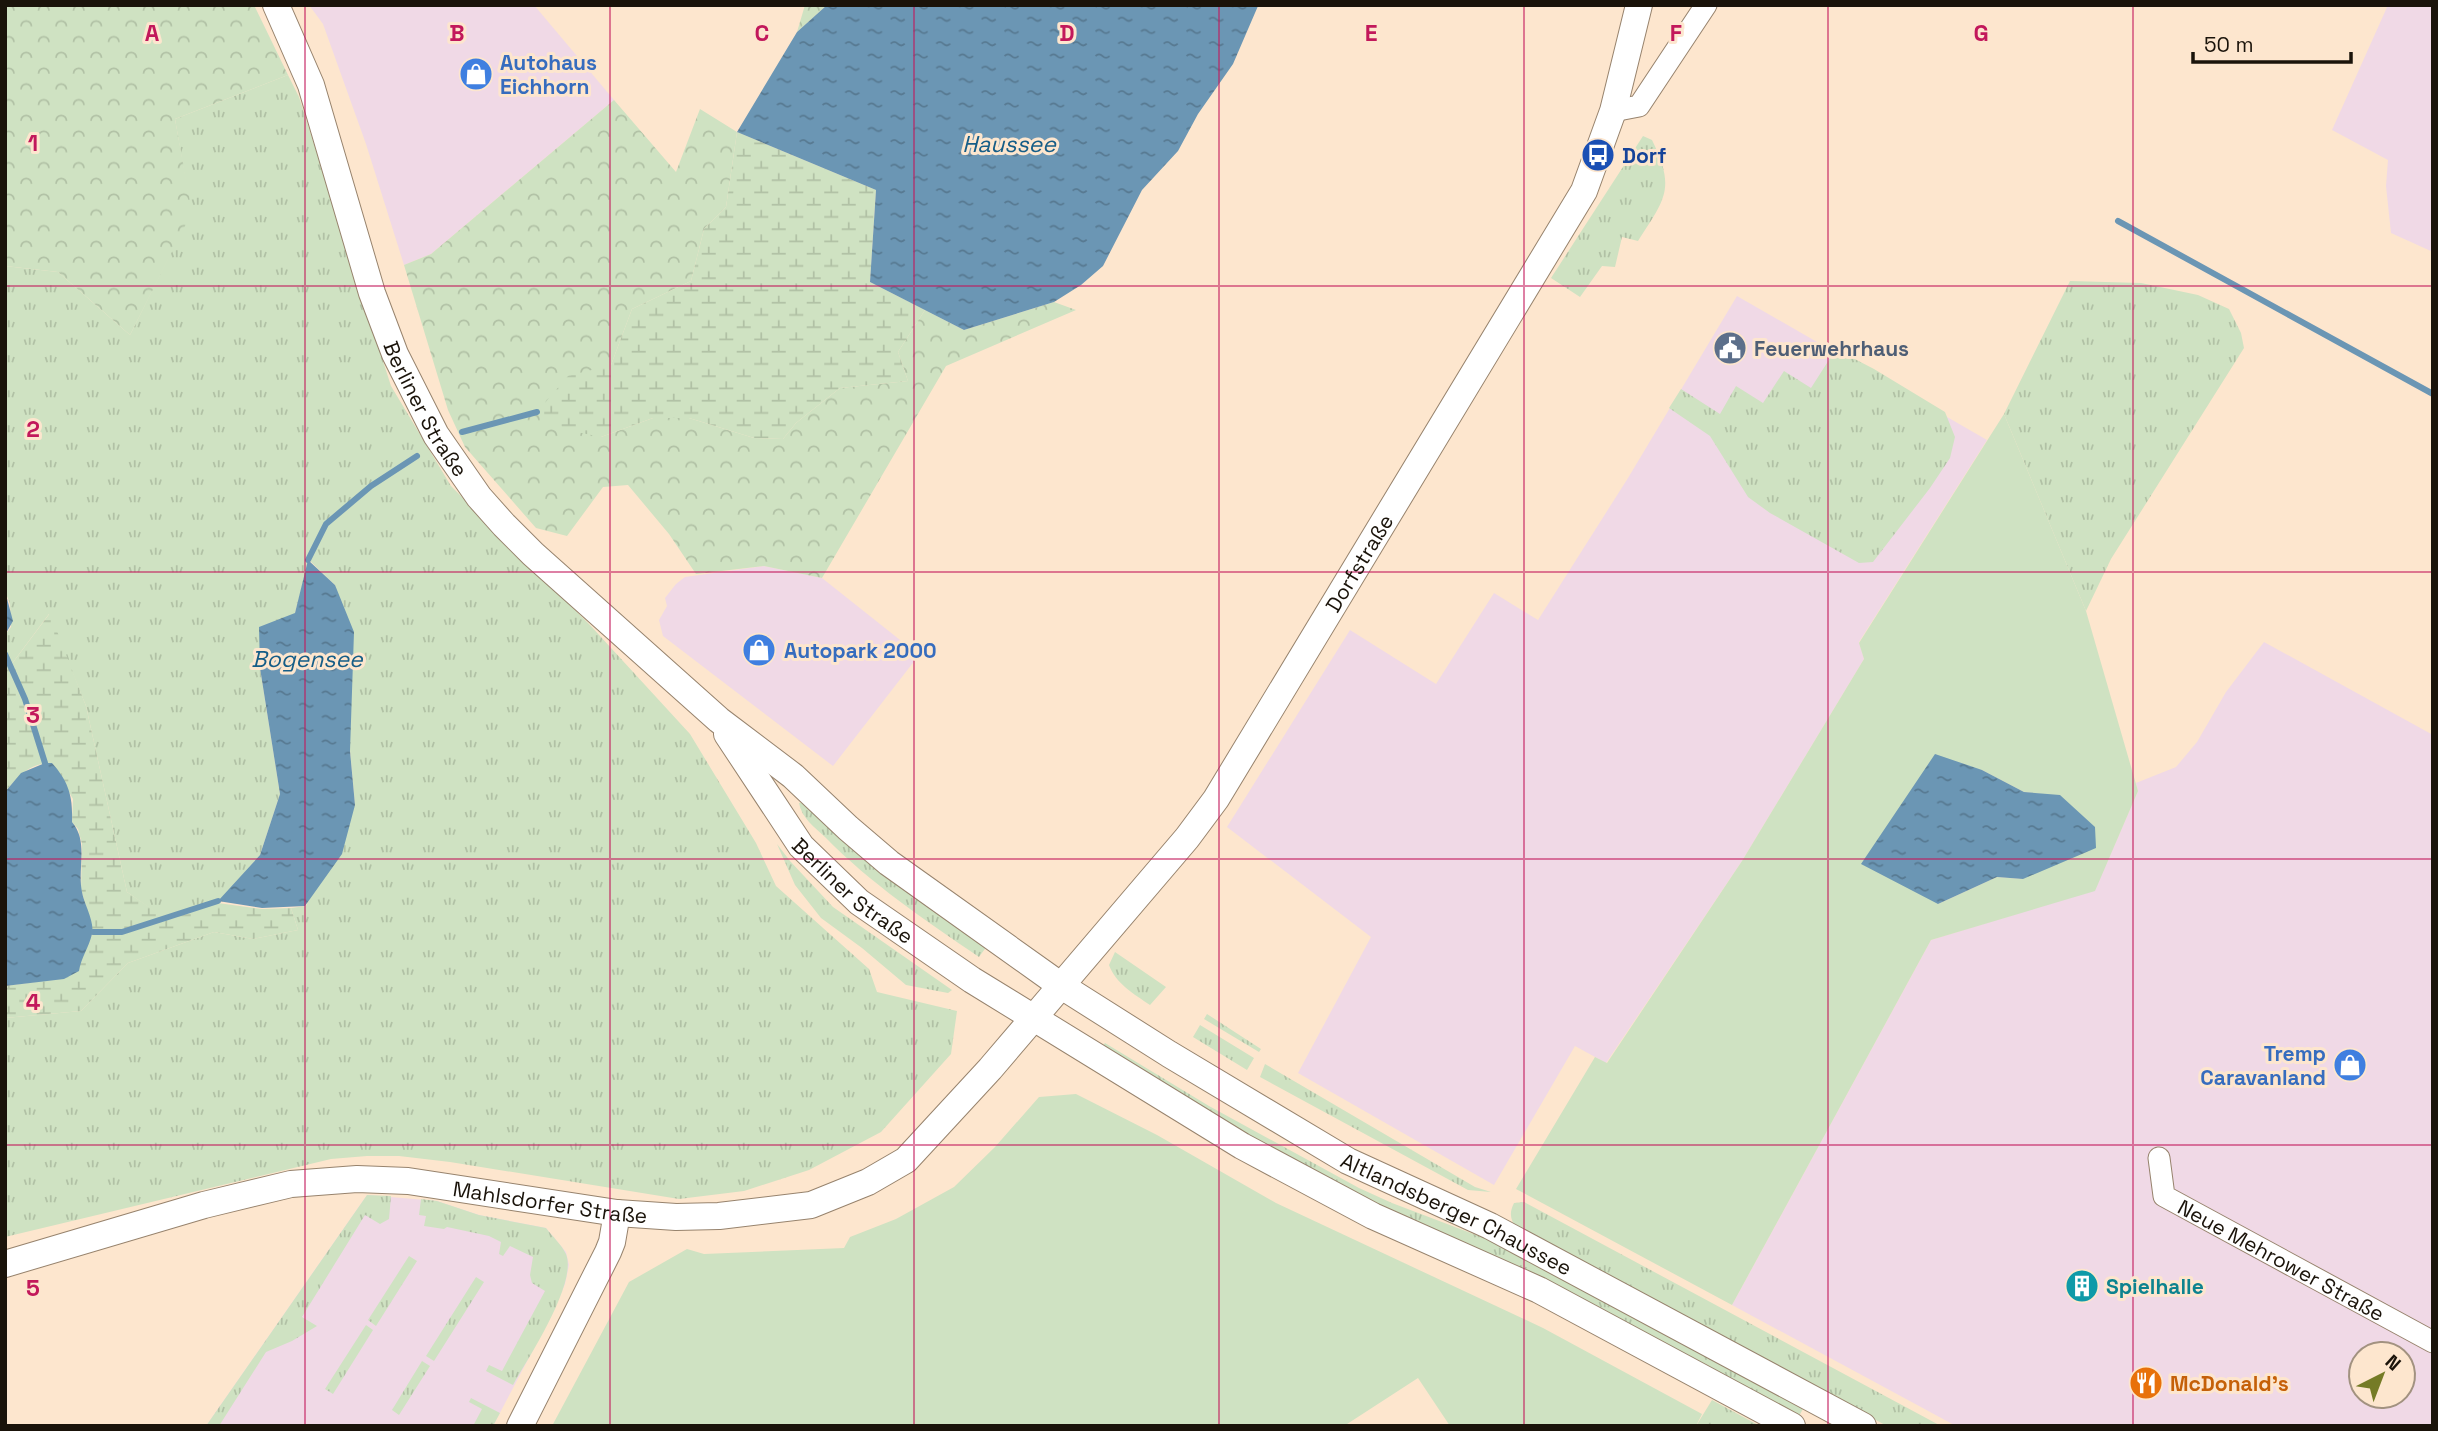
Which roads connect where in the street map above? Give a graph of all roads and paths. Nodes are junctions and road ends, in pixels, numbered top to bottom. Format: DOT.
graph roads {
  1 [pos="276,5"];
  2 [pos="1639,5"];
  3 [pos="1706,5"];
  4 [pos="1613,111"];
  5 [pos="719,720"];
  6 [pos="1060,985"];
  7 [pos="1032,1018"];
  8 [pos="2159,1158"];
  9 [pos="617,1213"];
  10 [pos="5,1264"];
  11 [pos="2433,1342"];
  12 [pos="520,1426"];
  13 [pos="1792,1426"];
  14 [pos="1863,1426"];
  1 -- 5 [label="main road, Berliner Straße"];
  2 -- 4 [label="main road, Dorfstraße"];
  3 -- 4 [label="street"];
  4 -- 6 [label="main road, Dorfstraße"];
  5 -- 6 [label="main road, Berliner Straße"];
  5 -- 7 [label="main road, Berliner Straße"];
  6 -- 7 [label="main road, Dorfstraße"];
  6 -- 14 [label="main road, Altlandsberger Chaussee"];
  7 -- 9 [label="main road, Mahlsdorfer Straße"];
  7 -- 13 [label="main road, Altlandsberger Chaussee"];
  8 -- 11 [label="street, Neue Mehrower Straße"];
  9 -- 10 [label="main road, Mahlsdorfer Straße"];
  9 -- 12 [label="main road"];
}
